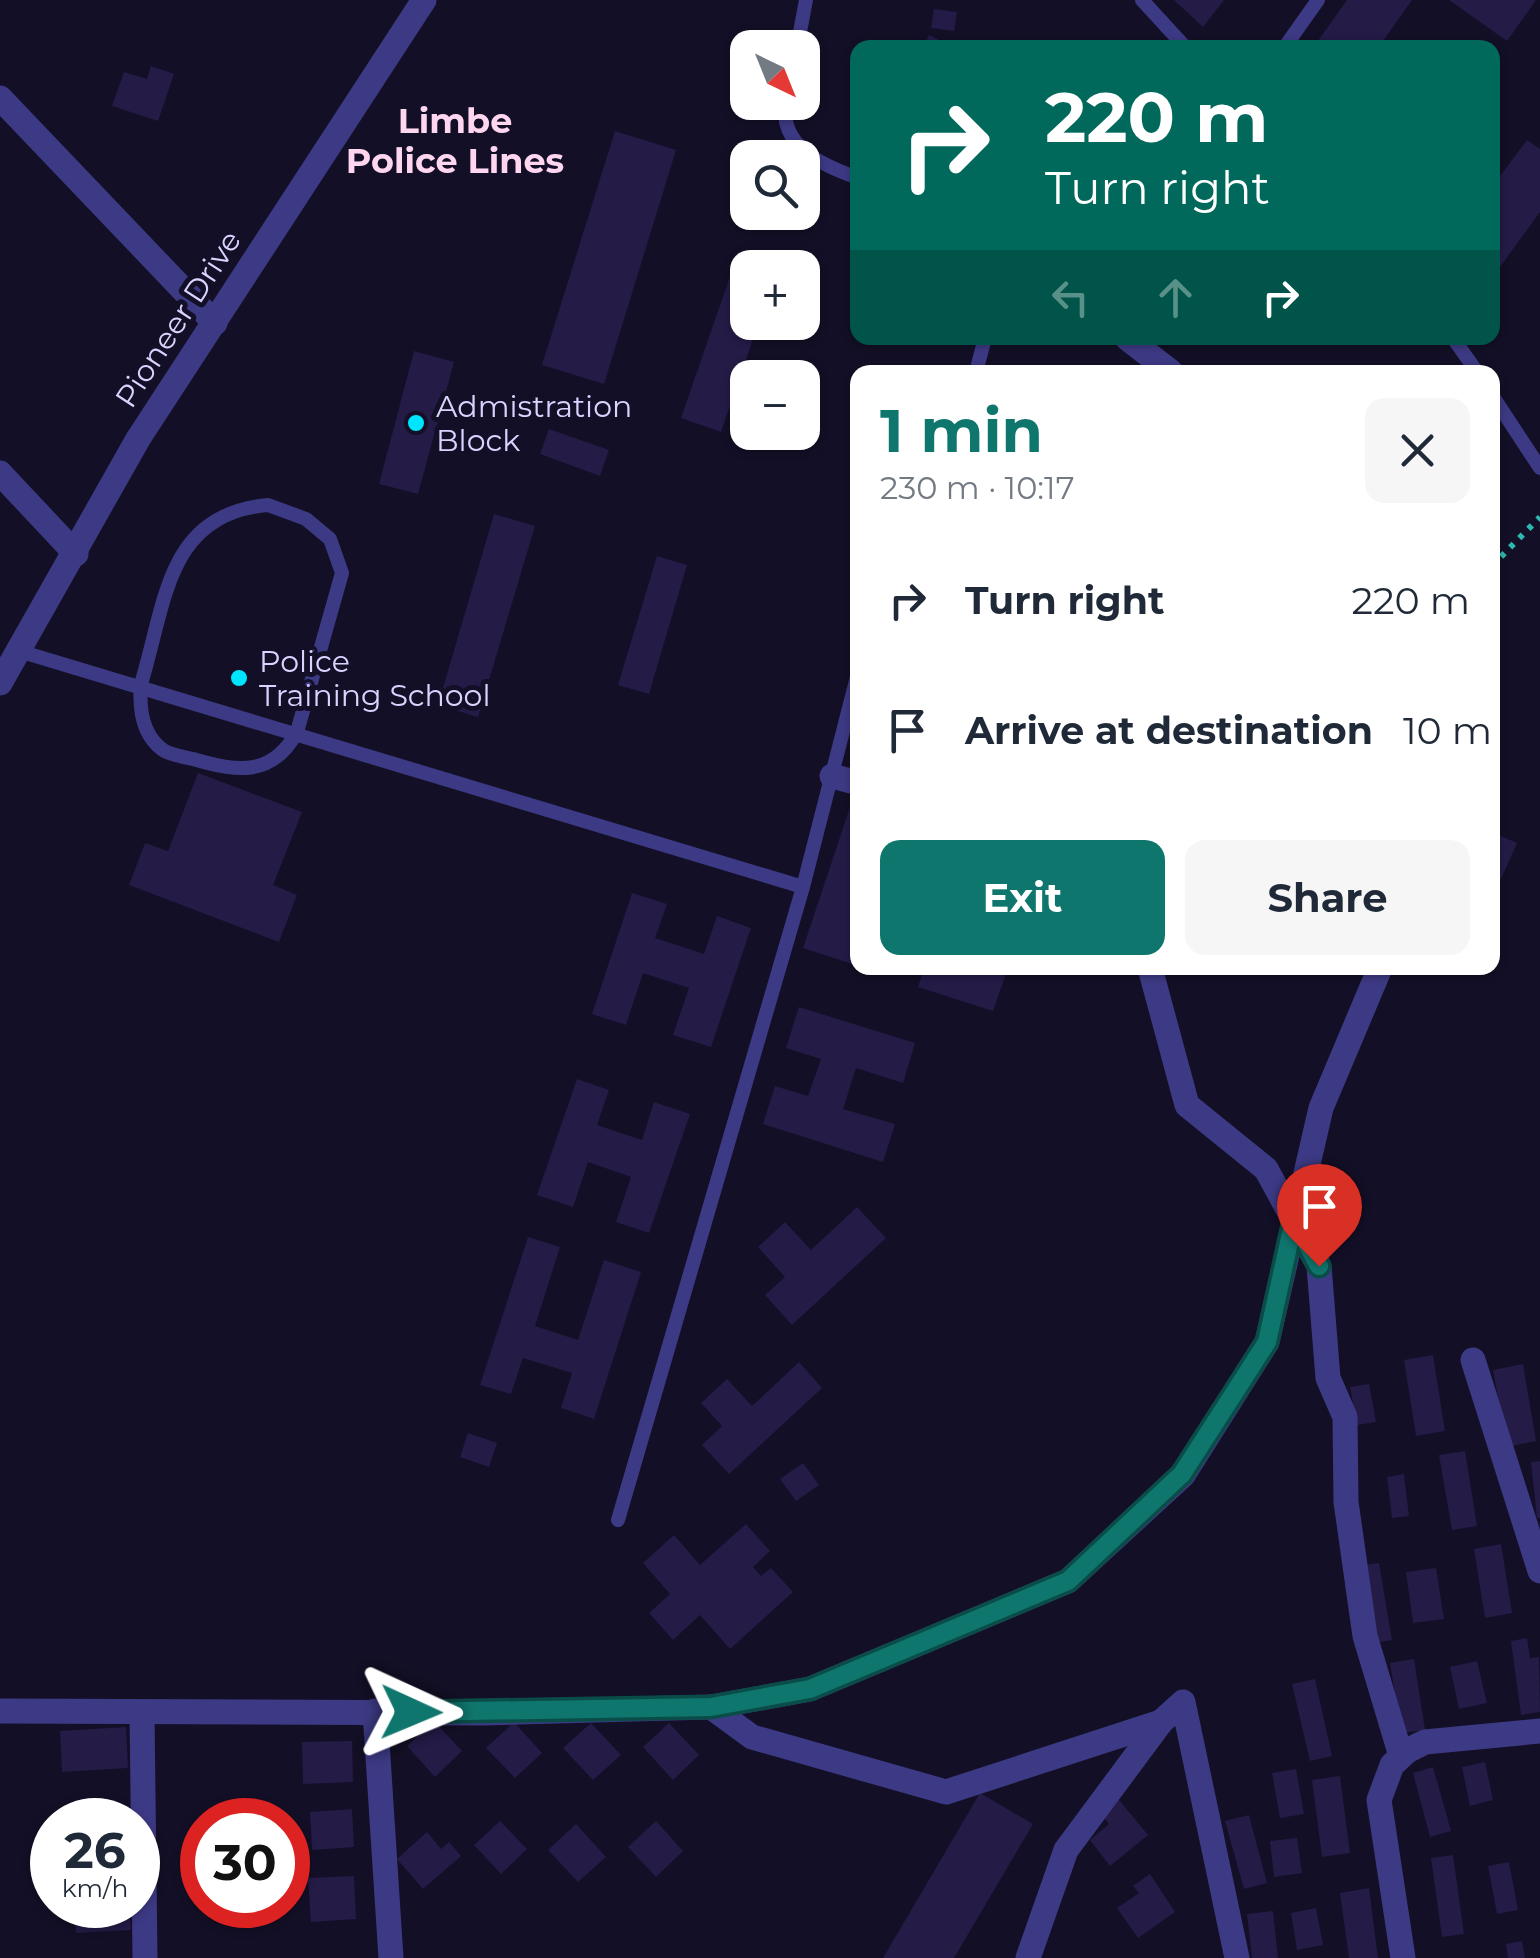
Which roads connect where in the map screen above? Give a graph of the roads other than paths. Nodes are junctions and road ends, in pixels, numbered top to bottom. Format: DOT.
graph roads {
  1 [pos="424,0"];
  2 [pos="806,0"];
  3 [pos="1142,0"];
  4 [pos="1318,0"];
  5 [pos="800,30"];
  6 [pos="1179,40"];
  7 [pos="1290,40"];
  8 [pos="0,98"];
  9 [pos="788,120"];
  10 [pos="850,174"];
  11 [pos="215,323"];
  12 [pos="1136,345"];
  13 [pos="1162,365"];
  14 [pos="1500,407"];
  15 [pos="1540,468"];
  16 [pos="0,473"];
  17 [pos="76,554"];
  18 [pos="19,650"];
  19 [pos="0,682"];
  20 [pos="141,684"];
  21 [pos="297,732"];
  22 [pos="850,738"];
  23 [pos="845,779"];
  24 [pos="803,888"];
  25 [pos="1152,975"];
  26 [pos="1377,975"];
  27 [pos="1294,1220"];
  28 [pos="1473,1360"];
  29 [pos="618,1520"];
  30 [pos="1540,1571"];
  31 [pos="711,1707"];
  32 [pos="0,1710"];
  33 [pos="376,1711"];
  34 [pos="142,1713"];
  35 [pos="1161,1722"];
  36 [pos="1540,1732"];
  37 [pos="1401,1756"];
  38 [pos="145,1958"];
  39 [pos="392,1958"];
  40 [pos="1028,1958"];
  41 [pos="1236,1958"];
  42 [pos="1404,1958"];
  1 -- 11 [label="street, Pioneer Drive"];
  2 -- 5 [label="lane"];
  3 -- 6 [label="lane"];
  4 -- 7 [label="lane"];
  8 -- 11 [label="street"];
  9 -- 10 [label="lane"];
  11 -- 17 [label="street, Pioneer Drive"];
  12 -- 13 [label="street"];
  14 -- 15 [label="lane"];
  16 -- 17 [label="street"];
  17 -- 18 [label="street, Pioneer Drive"];
  18 -- 19 [label="street, Pioneer Drive"];
  18 -- 20 [label="lane"];
  20 -- 21 [label="lane"];
  20 -- 21 [label="lane"];
  20 -- 21 [label="lane"];
  21 -- 24 [label="lane"];
  22 -- 23 [label="lane"];
  23 -- 24 [label="lane"];
  24 -- 29 [label="lane"];
  25 -- 27 [label="street"];
  26 -- 27 [label="street"];
  27 -- 31 [label="street"];
  27 -- 37 [label="street"];
  28 -- 30 [label="street"];
  31 -- 33 [label="street"];
  31 -- 35 [label="street"];
  32 -- 34 [label="street"];
  33 -- 34 [label="street"];
  33 -- 39 [label="street"];
  34 -- 38 [label="street"];
  35 -- 40 [label="street"];
  35 -- 41 [label="street"];
  36 -- 37 [label="street"];
  37 -- 42 [label="street"];
}
